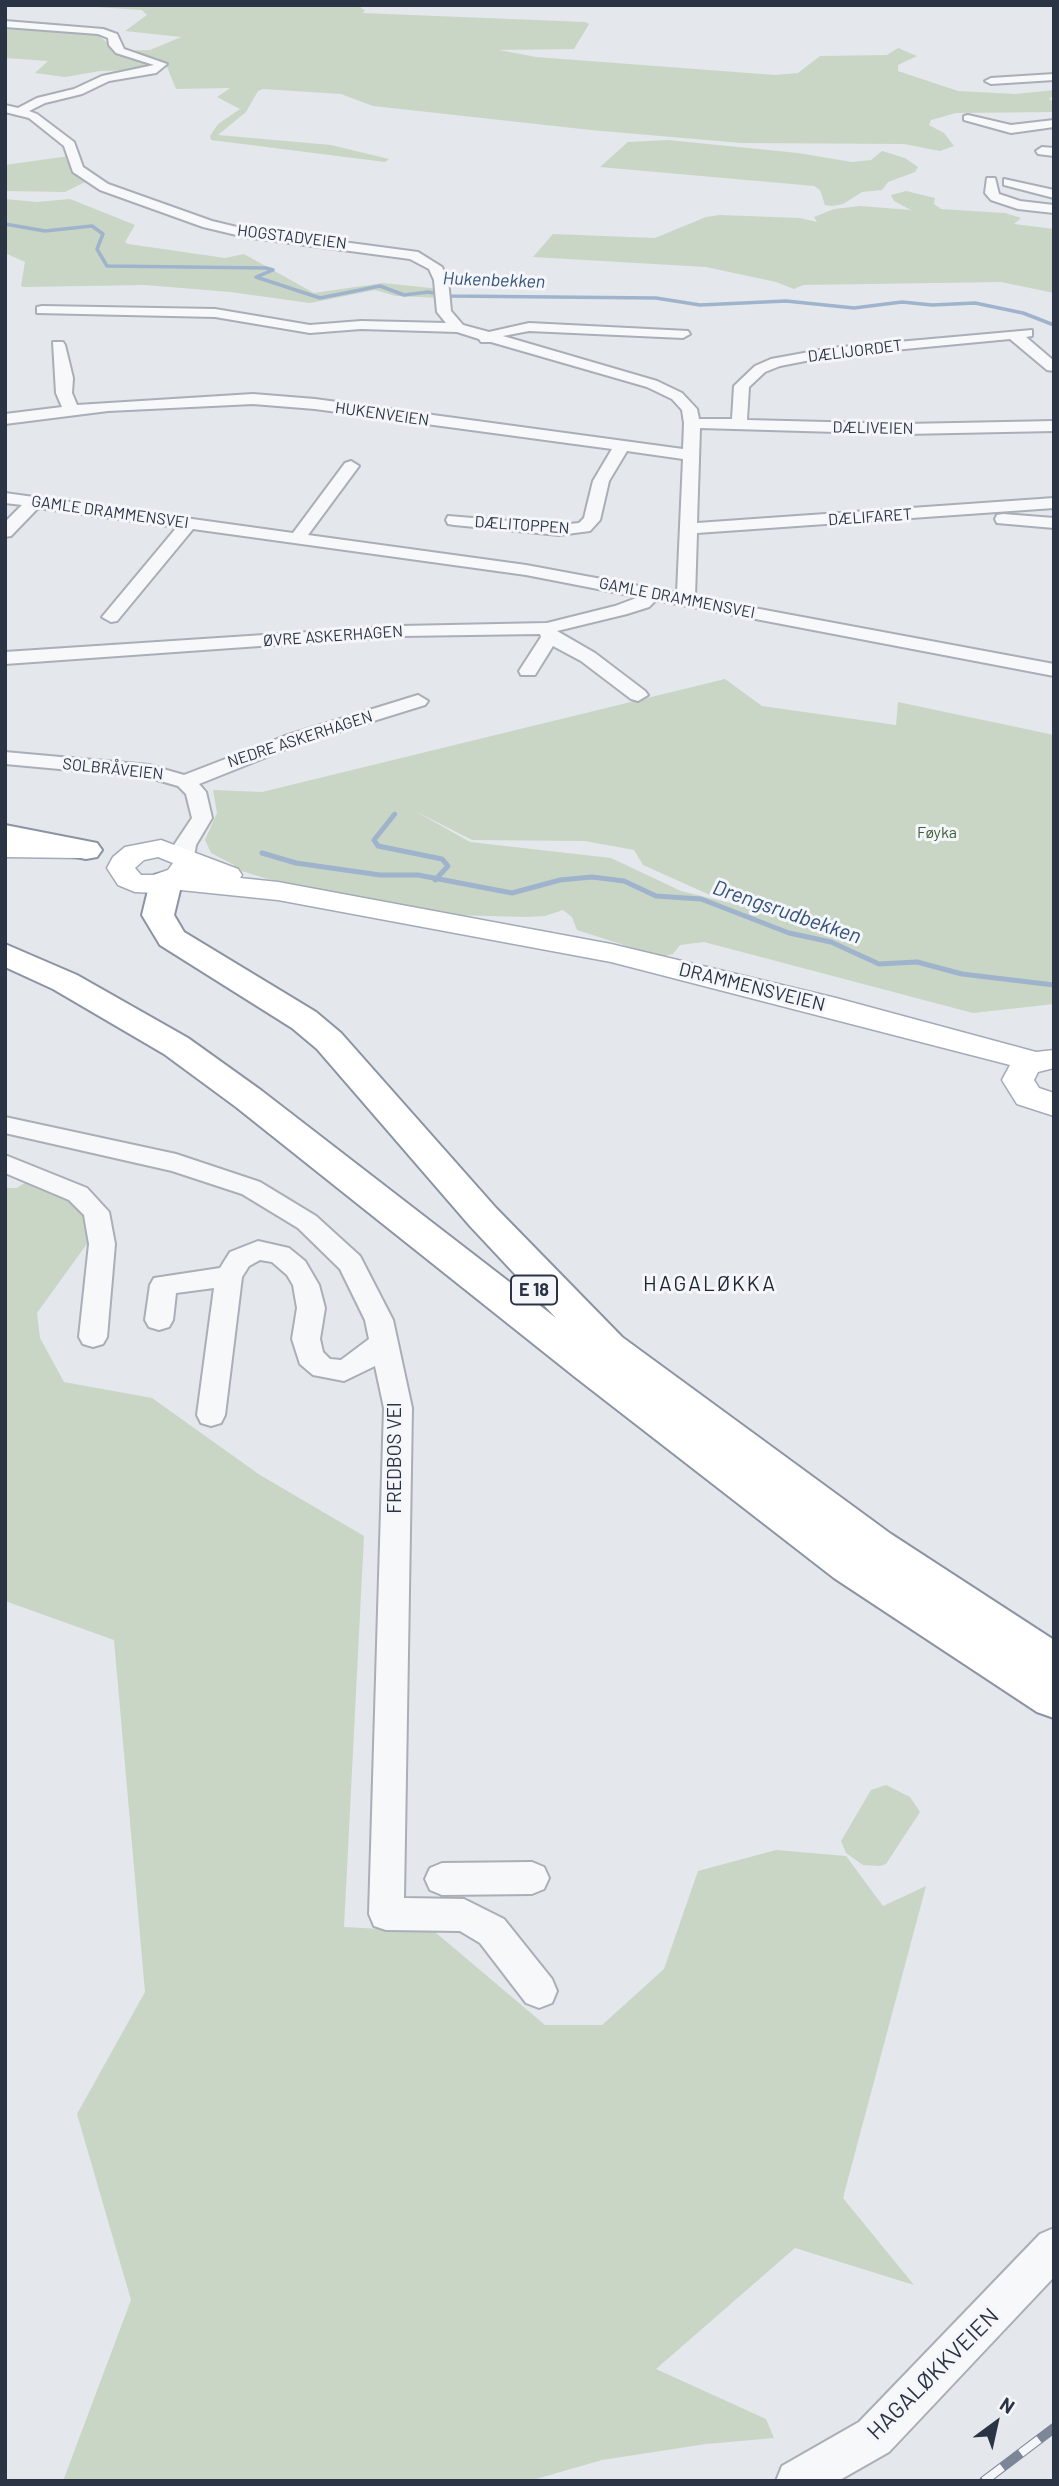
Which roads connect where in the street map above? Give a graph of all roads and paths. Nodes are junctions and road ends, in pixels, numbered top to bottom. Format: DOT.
graph roads {
  1 [pos="5,24"];
  2 [pos="1054,66"];
  3 [pos="1035,72"];
  4 [pos="1054,77"];
  5 [pos="991,81"];
  6 [pos="5,108"];
  7 [pos="21,111"];
  8 [pos="968,118"];
  9 [pos="1054,123"];
  10 [pos="991,181"];
  11 [pos="1008,182"];
  12 [pos="1054,194"];
  13 [pos="1054,209"];
  14 [pos="42,310"];
  15 [pos="458,328"];
  16 [pos="682,334"];
  17 [pos="486,339"];
  18 [pos="58,345"];
  19 [pos="1052,367"];
  20 [pos="71,410"];
  21 [pos="5,419"];
  22 [pos="692,423"];
  23 [pos="739,424"];
  24 [pos="1054,426"];
  25 [pos="621,447"];
  26 [pos="691,455"];
  27 [pos="351,466"];
  28 [pos="5,498"];
  29 [pos="34,502"];
  30 [pos="1054,503"];
  31 [pos="952,512"];
  32 [pos="454,520"];
  33 [pos="189,523"];
  34 [pos="1054,523"];
  35 [pos="687,528"];
  36 [pos="5,532"];
  37 [pos="298,537"];
  38 [pos="653,593"];
  39 [pos="686,598"];
  40 [pos="111,617"];
  41 [pos="549,632"];
  42 [pos="5,658"];
  43 [pos="1054,670"];
  44 [pos="528,671"];
  45 [pos="638,695"];
  46 [pos="418,701"];
  47 [pos="5,758"];
  48 [pos="185,782"];
  49 [pos="201,811"];
  50 [pos="5,834"];
  51 [pos="5,849"];
  52 [pos="86,850"];
  53 [pos="5,858"];
  54 [pos="135,858"];
  55 [pos="171,882"];
  56 [pos="5,930"];
  57 [pos="5,954"];
  58 [pos="1035,1067"];
  59 [pos="1054,1105"];
  60 [pos="5,1125"];
  61 [pos="5,1164"];
  62 [pos="229,1277"];
  63 [pos="159,1320"];
  64 [pos="93,1337"];
  65 [pos="383,1342"];
  66 [pos="609,1349"];
  67 [pos="211,1415"];
  68 [pos="1047,1683"];
  69 [pos="532,1878"];
  70 [pos="442,1879"];
  71 [pos="386,1914"];
  72 [pos="539,1991"];
  73 [pos="1054,2248"];
  74 [pos="797,2481"];
  1 -- 7 [label="street"];
  2 -- 3 [label="street"];
  3 -- 4 [label="street"];
  3 -- 5 [label="street"];
  6 -- 7 [label="street, HOGSTADVEIEN"];
  7 -- 15 [label="street, HOGSTADVEIEN"];
  8 -- 9 [label="street"];
  10 -- 13 [label="street"];
  11 -- 12 [label="street"];
  14 -- 15 [label="street"];
  15 -- 17 [label="street"];
  16 -- 17 [label="street"];
  17 -- 22 [label="street"];
  18 -- 20 [label="street"];
  19 -- 23 [label="street, DÆLIJORDET"];
  20 -- 21 [label="street, HUKENVEIEN"];
  20 -- 25 [label="street, HUKENVEIEN"];
  22 -- 23 [label="street, DÆLIVEIEN"];
  22 -- 26 [label="street"];
  23 -- 24 [label="street, DÆLIVEIEN"];
  25 -- 26 [label="street, HUKENVEIEN"];
  25 -- 32 [label="street, DÆLITOPPEN"];
  26 -- 35 [label="street"];
  27 -- 37 [label="street"];
  28 -- 29 [label="street, GAMLE DRAMMENSVEI"];
  29 -- 33 [label="street, GAMLE DRAMMENSVEI"];
  29 -- 36 [label="street"];
  30 -- 31 [label="street, DÆLIFARET"];
  31 -- 34 [label="street"];
  31 -- 35 [label="street, DÆLIFARET"];
  33 -- 37 [label="street, GAMLE DRAMMENSVEI"];
  33 -- 40 [label="street"];
  35 -- 39 [label="street"];
  37 -- 38 [label="street, GAMLE DRAMMENSVEI"];
  38 -- 39 [label="street, GAMLE DRAMMENSVEI"];
  38 -- 41 [label="street, ØVRE ASKERHAGEN"];
  39 -- 43 [label="street, GAMLE DRAMMENSVEI"];
  41 -- 42 [label="street, ØVRE ASKERHAGEN"];
  41 -- 44 [label="street"];
  41 -- 45 [label="street"];
  46 -- 48 [label="street, NEDRE ASKERHAGEN"];
  47 -- 48 [label="street, SOLBRÅVEIEN"];
  48 -- 49 [label="street, SOLBRÅVEIEN"];
  49 -- 54 [label="street"];
  49 -- 55 [label="street"];
  50 -- 52 [label="highway"];
  51 -- 52 [label="main road"];
  52 -- 54 [label="main road"];
  53 -- 54 [label="main road"];
  54 -- 55 [label="main road, DRAMMENSVEIEN"];
  55 -- 58 [label="main road, DRAMMENSVEIEN"];
  55 -- 66 [label="highway, E 18"];
  56 -- 66 [label="highway, E 18"];
  57 -- 68 [label="highway, E 18"];
  58 -- 59 [label="main road, DRAMMENSVEIEN"];
  60 -- 65 [label="street, FREDBOS VEI"];
  61 -- 64 [label="street"];
  62 -- 63 [label="street"];
  62 -- 65 [label="street"];
  62 -- 67 [label="street"];
  65 -- 71 [label="street, FREDBOS VEI"];
  66 -- 68 [label="highway, E 18"];
  69 -- 70 [label="street"];
  71 -- 72 [label="street"];
  73 -- 74 [label="street, HAGALØKKVEIEN"];
}
